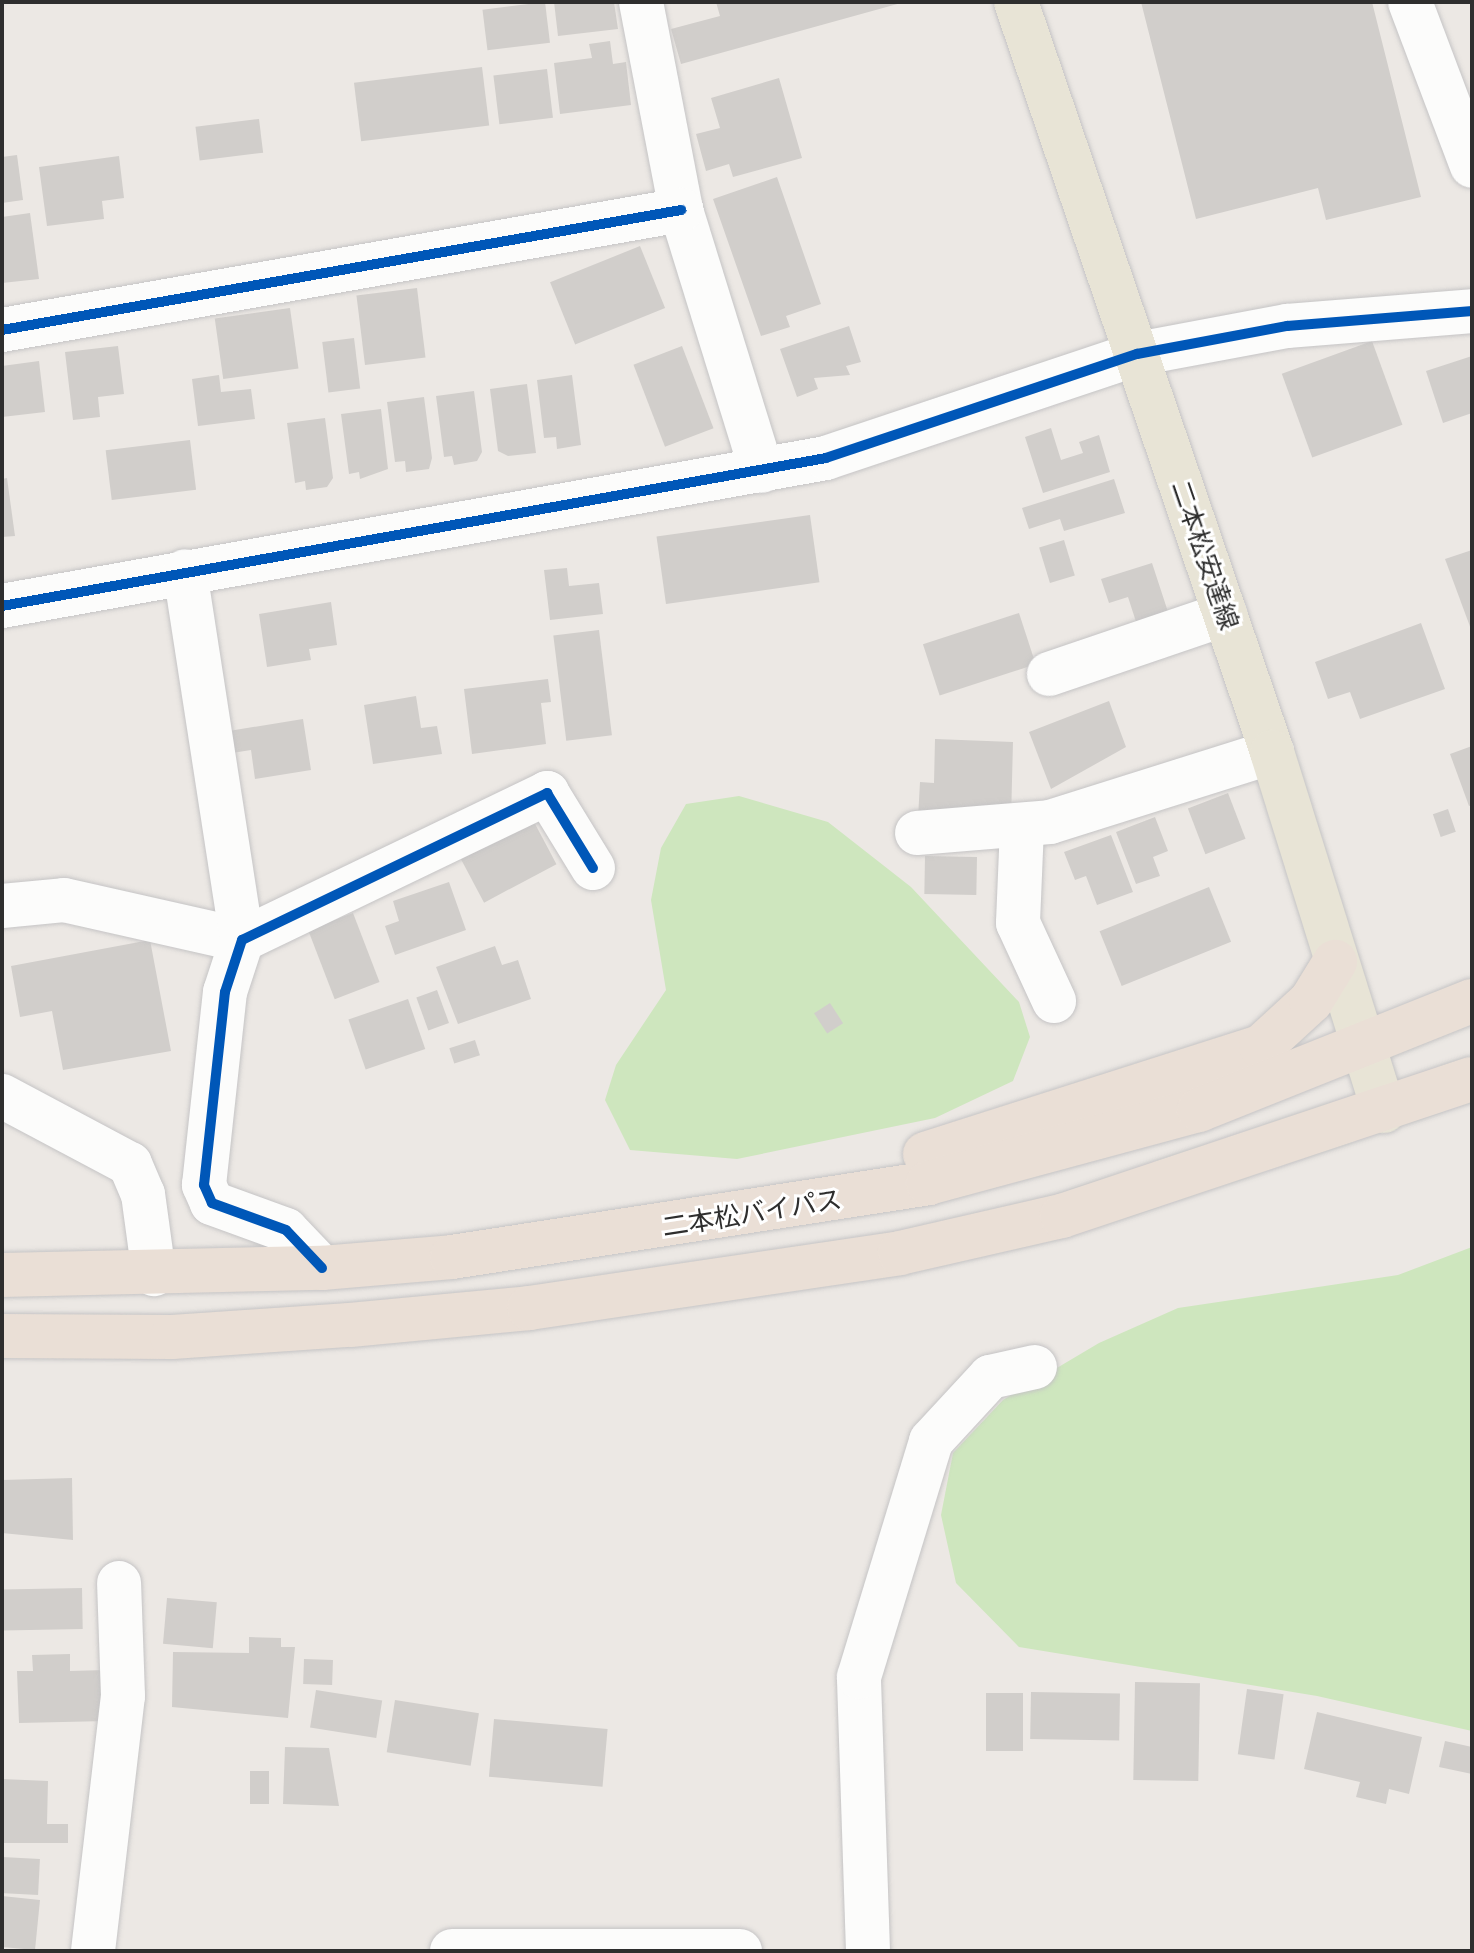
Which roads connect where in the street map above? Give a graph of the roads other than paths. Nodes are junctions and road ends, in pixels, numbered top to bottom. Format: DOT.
graph roads {
  1 [pos="641,2"];
  2 [pos="1016,2"];
  3 [pos="1410,2"];
  4 [pos="1472,166"];
  5 [pos="681,210"];
  6 [pos="1472,311"];
  7 [pos="2,330"];
  8 [pos="1137,354"];
  9 [pos="762,471"];
  10 [pos="185,571"];
  11 [pos="2,606"];
  12 [pos="1225,614"];
  13 [pos="1049,674"];
  14 [pos="1272,752"];
  15 [pos="1022,827"];
  16 [pos="917,833"];
  17 [pos="593,868"];
  18 [pos="2,906"];
  19 [pos="242,940"];
  20 [pos="1335,962"];
  21 [pos="1054,1001"];
  22 [pos="1472,1001"];
  23 [pos="1364,1048"];
  24 [pos="1472,1079"];
  25 [pos="2,1096"];
  26 [pos="1384,1111"];
  27 [pos="798,1207"];
  28 [pos="322,1268"];
  29 [pos="154,1274"];
  30 [pos="2,1275"];
  31 [pos="2,1336"];
  32 [pos="172,1337"];
  33 [pos="2,1352"];
  34 [pos="1035,1367"];
  35 [pos="119,1583"];
  36 [pos="93,1951"];
  37 [pos="452,1951"];
  38 [pos="740,1951"];
  39 [pos="868,1951"];
  1 -- 5 [label="street"];
  2 -- 8 [label="main road, 二本松安達線"];
  3 -- 4 [label="street"];
  5 -- 7 [label="street"];
  5 -- 9 [label="street"];
  6 -- 8 [label="street"];
  8 -- 9 [label="street"];
  8 -- 12 [label="main road, 二本松安達線"];
  9 -- 10 [label="street"];
  10 -- 11 [label="street"];
  10 -- 19 [label="street"];
  12 -- 13 [label="street"];
  12 -- 14 [label="main road, 二本松安達線"];
  14 -- 15 [label="street"];
  14 -- 20 [label="main road, 二本松安達線"];
  15 -- 16 [label="street"];
  15 -- 21 [label="street"];
  17 -- 19 [label="street"];
  18 -- 19 [label="street"];
  19 -- 28 [label="street"];
  20 -- 23 [label="main road, 二本松安達線"];
  20 -- 27 [label="highway"];
  22 -- 23 [label="highway, 二本松バイパス"];
  23 -- 26 [label="main road, 二本松安達線"];
  23 -- 27 [label="highway, 二本松バイパス"];
  24 -- 26 [label="highway"];
  25 -- 29 [label="street"];
  26 -- 32 [label="highway"];
  27 -- 28 [label="highway, 二本松バイパス"];
  28 -- 29 [label="highway, 二本松バイパス"];
  29 -- 30 [label="highway, 二本松バイパス"];
  31 -- 32 [label="highway"];
  32 -- 33 [label="highway"];
  34 -- 39 [label="street"];
  35 -- 36 [label="street"];
  37 -- 38 [label="street"];
}
